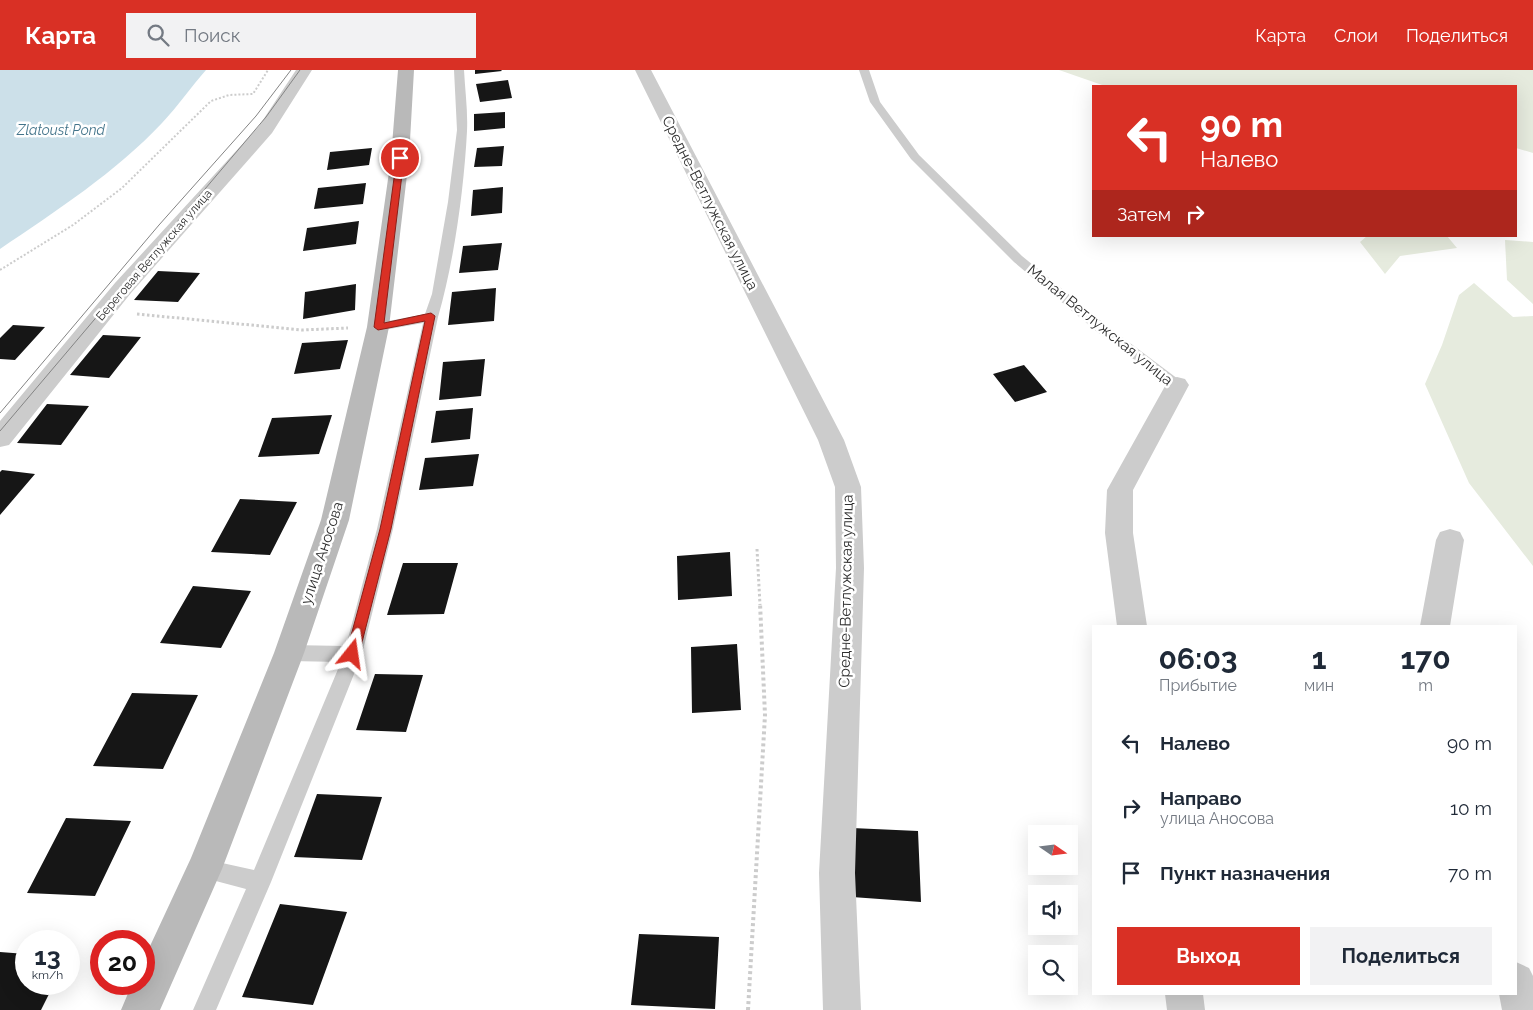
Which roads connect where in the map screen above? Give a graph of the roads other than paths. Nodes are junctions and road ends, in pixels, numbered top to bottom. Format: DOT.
graph roads {
  1 [pos="304,70"];
  2 [pos="406,70"];
  3 [pos="459,70"];
  4 [pos="643,70"];
  5 [pos="864,70"];
  6 [pos="431,316"];
  7 [pos="378,327"];
  8 [pos="1178,385"];
  9 [pos="0,438"];
  10 [pos="1450,540"];
  11 [pos="1132,625"];
  12 [pos="1435,625"];
  13 [pos="289,653"];
  14 [pos="352,654"];
  15 [pos="204,869"];
  16 [pos="260,882"];
  17 [pos="1517,987"];
  18 [pos="1184,995"];
  19 [pos="140,1010"];
  20 [pos="204,1010"];
  21 [pos="842,1010"];
  22 [pos="1186,1010"];
  23 [pos="1521,1010"];
  1 -- 9 [label="street, Береговая Ветлужская улица"];
  2 -- 7 [label="main road, улица Аносова"];
  3 -- 6 [label="lane"];
  4 -- 21 [label="street, Средне-Ветлужская улица"];
  5 -- 8 [label="lane, Малая Ветлужская улица"];
  6 -- 7 [label="lane"];
  6 -- 14 [label="lane"];
  7 -- 13 [label="main road, улица Аносова"];
  8 -- 11 [label="street, Малая Ветлужская улица"];
  10 -- 12 [label="street"];
  13 -- 14 [label="lane"];
  13 -- 15 [label="main road, улица Аносова"];
  14 -- 16 [label="lane"];
  15 -- 16 [label="lane"];
  15 -- 19 [label="main road, улица Аносова"];
  16 -- 20 [label="lane"];
  17 -- 23 [label="street"];
  18 -- 22 [label="street"];
}
